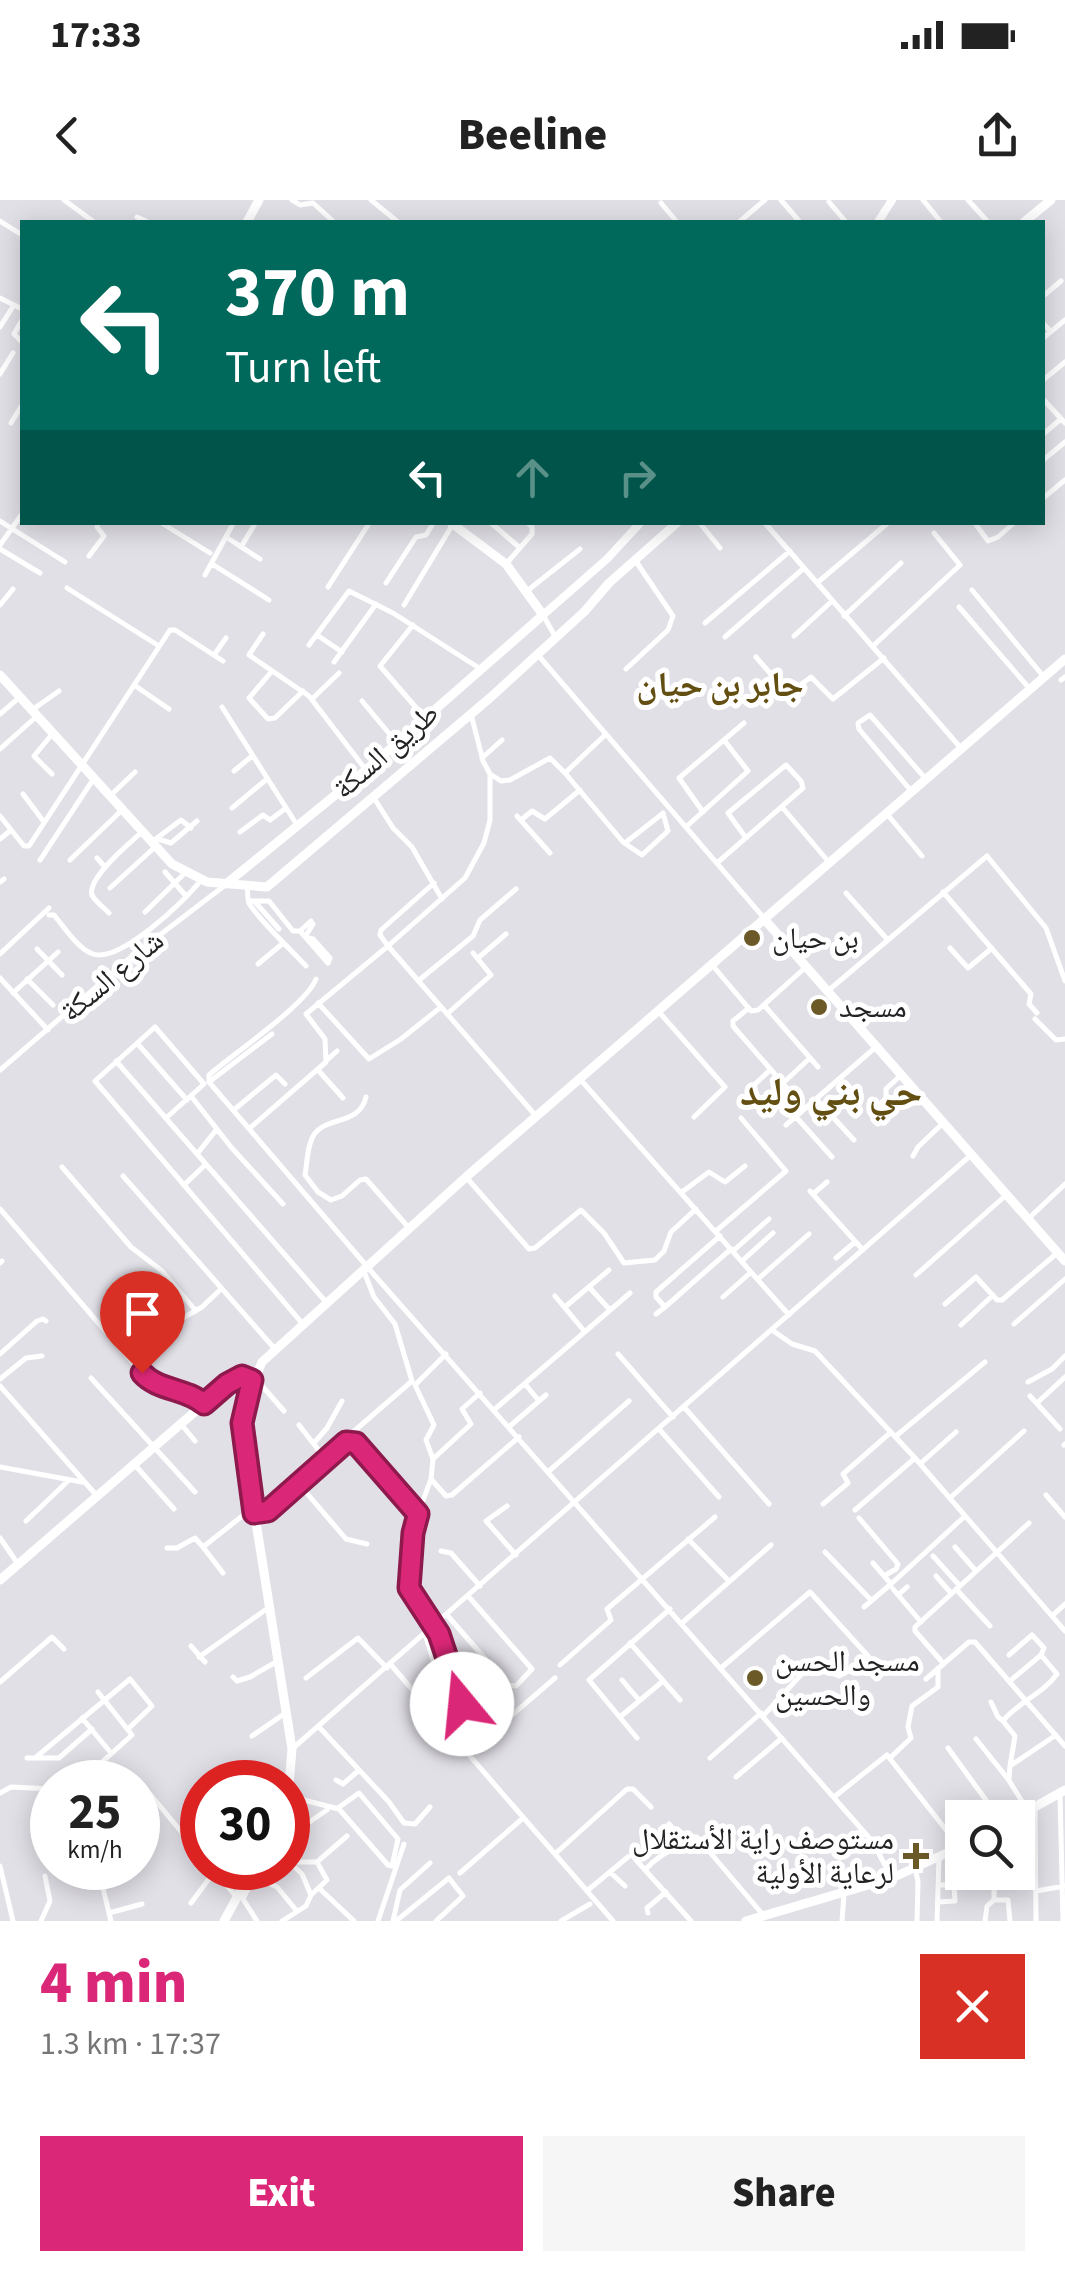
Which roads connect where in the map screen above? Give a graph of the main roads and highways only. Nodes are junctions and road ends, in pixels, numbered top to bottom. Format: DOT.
graph roads {
  1 [pos="1050,200"];
  2 [pos="1026,220"];
  3 [pos="454,525"];
  4 [pos="675,525"];
  5 [pos="1065,660"];
  6 [pos="0,675"];
  7 [pos="226,884"];
  8 [pos="768,921"];
  9 [pos="1060,1254"];
  10 [pos="248,1377"];
  11 [pos="0,1580"];
  12 [pos="291,1760"];
  13 [pos="1063,1792"];
  14 [pos="1035,1807"];
  15 [pos="945,1855"];
  16 [pos="239,1890"];
  17 [pos="239,1890"];
  18 [pos="762,1918"];
  19 [pos="222,1921"];
  20 [pos="746,1921"];
  1 -- 2 [label="main road"];
  3 -- 7 [label="main road, طريق السكة"];
  4 -- 7 [label="main road"];
  5 -- 8 [label="main road"];
  6 -- 7 [label="main road"];
  8 -- 9 [label="main road"];
  8 -- 10 [label="main road"];
  10 -- 11 [label="main road"];
  10 -- 12 [label="main road"];
  13 -- 14 [label="main road"];
  15 -- 18 [label="main road"];
  16 -- 19 [label="main road"];
  17 -- 19 [label="main road"];
  18 -- 20 [label="main road"];
}
